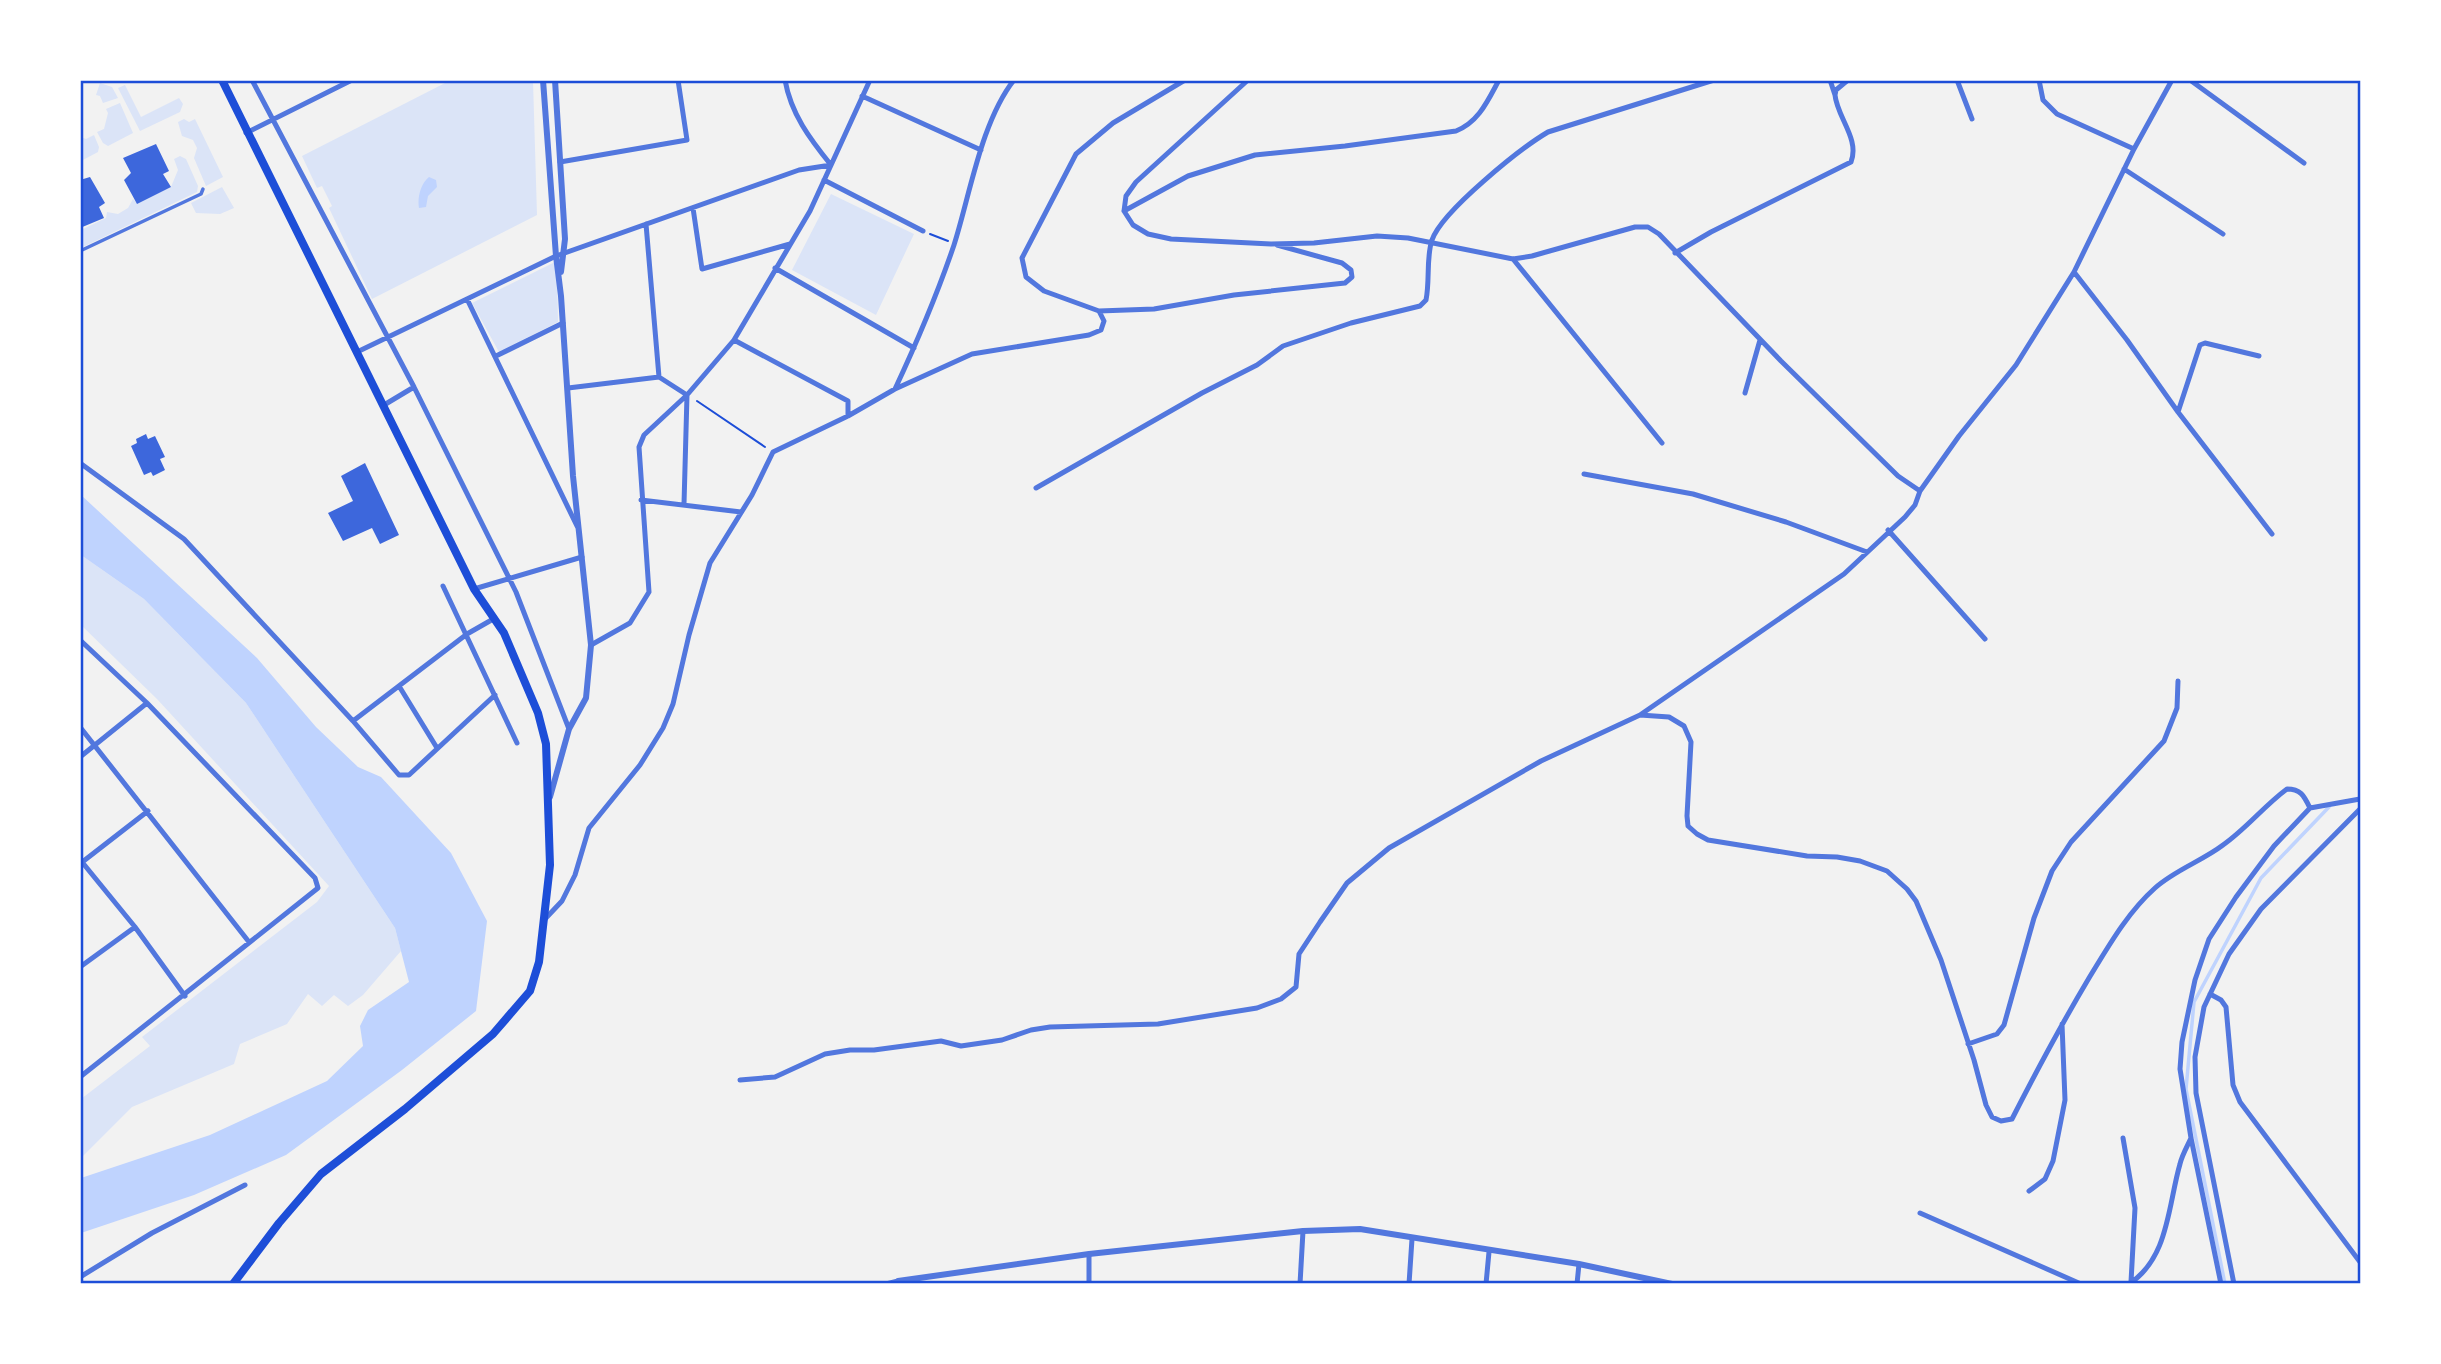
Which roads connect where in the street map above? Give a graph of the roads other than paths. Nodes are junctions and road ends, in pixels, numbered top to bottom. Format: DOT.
graph roads {
  1 [pos="222,80"];
  2 [pos="252,80"];
  3 [pos="543,80"];
  4 [pos="555,80"];
  5 [pos="678,80"];
  6 [pos="785,80"];
  7 [pos="870,80"];
  8 [pos="1014,80"];
  9 [pos="1185,80"];
  10 [pos="1248,80"];
  11 [pos="1499,80"];
  12 [pos="1714,80"];
  13 [pos="1830,80"];
  14 [pos="1848,80"];
  15 [pos="1957,80"];
  16 [pos="2039,80"];
  17 [pos="2172,80"];
  18 [pos="2190,80"];
  19 [pos="348,81"];
  20 [pos="1835,95"];
  21 [pos="862,96"];
  22 [pos="1972,119"];
  23 [pos="273,120"];
  24 [pos="246,133"];
  25 [pos="2134,149"];
  26 [pos="981,150"];
  27 [pos="560,162"];
  28 [pos="2304,163"];
  29 [pos="831,165"];
  30 [pos="2124,169"];
  31 [pos="824,180"];
  32 [pos="203,189"];
  33 [pos="693,208"];
  34 [pos="1124,211"];
  35 [pos="646,224"];
  36 [pos="923,231"];
  37 [pos="2223,234"];
  38 [pos="1430,243"];
  39 [pos="790,244"];
  40 [pos="1270,244"];
  41 [pos="80,251"];
  42 [pos="1675,253"];
  43 [pos="559,255"];
  44 [pos="1513,260"];
  45 [pos="775,268"];
  46 [pos="2074,272"];
  47 [pos="467,299"];
  48 [pos="1099,311"];
  49 [pos="563,323"];
  50 [pos="388,337"];
  51 [pos="734,340"];
  52 [pos="1760,340"];
  53 [pos="914,348"];
  54 [pos="356,352"];
  55 [pos="496,356"];
  56 [pos="2259,356"];
  57 [pos="659,377"];
  58 [pos="414,387"];
  59 [pos="568,388"];
  60 [pos="895,388"];
  61 [pos="1745,393"];
  62 [pos="687,395"];
  63 [pos="384,405"];
  64 [pos="2178,412"];
  65 [pos="848,416"];
  66 [pos="1662,443"];
  67 [pos="80,463"];
  68 [pos="1584,474"];
  69 [pos="1037,488"];
  70 [pos="1920,491"];
  71 [pos="641,500"];
  72 [pos="684,504"];
  73 [pos="741,512"];
  74 [pos="579,530"];
  75 [pos="1888,530"];
  76 [pos="2272,534"];
  77 [pos="1867,552"];
  78 [pos="582,557"];
  79 [pos="509,579"];
  80 [pos="443,586"];
  81 [pos="474,589"];
  82 [pos="495,618"];
  83 [pos="467,634"];
  84 [pos="1984,639"];
  85 [pos="80,640"];
  86 [pos="592,645"];
  87 [pos="2178,681"];
  88 [pos="399,686"];
  89 [pos="495,695"];
  90 [pos="147,703"];
  91 [pos="1640,715"];
  92 [pos="354,721"];
  93 [pos="80,727"];
  94 [pos="569,729"];
  95 [pos="517,743"];
  96 [pos="95,745"];
  97 [pos="437,748"];
  98 [pos="80,757"];
  99 [pos="550,798"];
  100 [pos="2361,799"];
  101 [pos="2310,808"];
  102 [pos="2361,809"];
  103 [pos="148,811"];
  104 [pos="81,863"];
  105 [pos="545,919"];
  106 [pos="135,927"];
  107 [pos="249,942"];
  108 [pos="80,967"];
  109 [pos="2210,994"];
  110 [pos="185,996"];
  111 [pos="2062,1024"];
  112 [pos="1968,1044"];
  113 [pos="80,1077"];
  114 [pos="740,1080"];
  115 [pos="2123,1138"];
  116 [pos="2191,1138"];
  117 [pos="245,1185"];
  118 [pos="2029,1191"];
  119 [pos="1920,1213"];
  120 [pos="1303,1231"];
  121 [pos="1412,1239"];
  122 [pos="1489,1252"];
  123 [pos="1088,1254"];
  124 [pos="2361,1262"];
  125 [pos="1579,1264"];
  126 [pos="80,1277"];
  127 [pos="233,1283"];
  128 [pos="887,1283"];
  129 [pos="898,1283"];
  130 [pos="1090,1283"];
  131 [pos="1300,1283"];
  132 [pos="1409,1283"];
  133 [pos="1486,1283"];
  134 [pos="1577,1283"];
  135 [pos="1669,1283"];
  136 [pos="2081,1283"];
  137 [pos="2130,1283"];
  138 [pos="2221,1283"];
  139 [pos="2234,1283"];
  1 -- 24 [label="highway"];
  2 -- 23 [label="street"];
  3 -- 43 [label="street"];
  4 -- 27 [label="street"];
  5 -- 27 [label="street"];
  6 -- 29 [label="street"];
  7 -- 21 [label="street"];
  8 -- 26 [label="street"];
  9 -- 48 [label="street"];
  10 -- 34 [label="street"];
  11 -- 34 [label="street"];
  12 -- 38 [label="street"];
  13 -- 20 [label="street"];
  14 -- 20 [label="street"];
  15 -- 22 [label="street"];
  16 -- 25 [label="street"];
  17 -- 25 [label="street"];
  18 -- 28 [label="street"];
  19 -- 23 [label="street"];
  20 -- 42 [label="street"];
  21 -- 26 [label="street"];
  21 -- 29 [label="street"];
  23 -- 24 [label="street"];
  23 -- 50 [label="street"];
  24 -- 54 [label="highway"];
  25 -- 30 [label="street"];
  26 -- 53 [label="street"];
  27 -- 43 [label="street"];
  29 -- 31 [label="street"];
  29 -- 33 [label="street"];
  30 -- 37 [label="street"];
  30 -- 46 [label="street"];
  31 -- 36 [label="street"];
  31 -- 39 [label="street"];
  32 -- 41 [label="street"];
  33 -- 35 [label="street"];
  33 -- 39 [label="street"];
  34 -- 40 [label="street"];
  35 -- 43 [label="street"];
  35 -- 57 [label="street"];
  38 -- 40 [label="street"];
  38 -- 44 [label="street"];
  38 -- 69 [label="street"];
  39 -- 45 [label="street"];
  40 -- 48 [label="street"];
  42 -- 44 [label="street"];
  42 -- 52 [label="street"];
  43 -- 47 [label="street"];
  43 -- 49 [label="street"];
  44 -- 66 [label="street"];
  45 -- 51 [label="street"];
  45 -- 53 [label="street"];
  46 -- 64 [label="street"];
  46 -- 70 [label="street"];
  47 -- 50 [label="street"];
  47 -- 55 [label="street"];
  48 -- 60 [label="street"];
  49 -- 55 [label="street"];
  49 -- 59 [label="street"];
  50 -- 54 [label="street"];
  50 -- 58 [label="street"];
  51 -- 62 [label="street"];
  51 -- 65 [label="street"];
  52 -- 61 [label="street"];
  52 -- 70 [label="street"];
  53 -- 60 [label="street"];
  54 -- 63 [label="highway"];
  55 -- 74 [label="street"];
  56 -- 64 [label="street"];
  57 -- 59 [label="street"];
  57 -- 62 [label="street"];
  58 -- 63 [label="street"];
  58 -- 79 [label="street"];
  59 -- 74 [label="street"];
  60 -- 65 [label="street"];
  62 -- 71 [label="street"];
  62 -- 72 [label="street"];
  63 -- 81 [label="highway"];
  64 -- 76 [label="street"];
  65 -- 73 [label="street"];
  67 -- 92 [label="street"];
  68 -- 77 [label="street"];
  70 -- 75 [label="street"];
  71 -- 72 [label="street"];
  71 -- 86 [label="street"];
  72 -- 73 [label="street"];
  73 -- 105 [label="street"];
  74 -- 78 [label="street"];
  75 -- 77 [label="street"];
  75 -- 84 [label="street"];
  77 -- 91 [label="street"];
  78 -- 79 [label="street"];
  78 -- 86 [label="street"];
  79 -- 81 [label="street"];
  79 -- 94 [label="street"];
  80 -- 83 [label="street"];
  81 -- 82 [label="highway"];
  82 -- 83 [label="street"];
  82 -- 99 [label="highway"];
  83 -- 88 [label="street"];
  83 -- 89 [label="street"];
  85 -- 90 [label="street"];
  86 -- 94 [label="street"];
  87 -- 112 [label="street"];
  88 -- 92 [label="street"];
  88 -- 97 [label="street"];
  89 -- 95 [label="street"];
  89 -- 97 [label="street"];
  90 -- 96 [label="street"];
  90 -- 107 [label="street"];
  91 -- 112 [label="street"];
  91 -- 114 [label="street"];
  92 -- 97 [label="street"];
  93 -- 96 [label="street"];
  94 -- 99 [label="street"];
  96 -- 98 [label="street"];
  96 -- 103 [label="street"];
  99 -- 105 [label="highway"];
  100 -- 101 [label="street"];
  101 -- 111 [label="street"];
  101 -- 116 [label="street"];
  102 -- 109 [label="street"];
  103 -- 104 [label="street"];
  103 -- 107 [label="street"];
  104 -- 106 [label="street"];
  105 -- 127 [label="highway"];
  106 -- 108 [label="street"];
  106 -- 110 [label="street"];
  107 -- 110 [label="street"];
  109 -- 124 [label="street"];
  109 -- 139 [label="street"];
  110 -- 113 [label="street"];
  111 -- 112 [label="street"];
  111 -- 118 [label="street"];
  115 -- 137 [label="street"];
  116 -- 137 [label="street"];
  116 -- 138 [label="street"];
  117 -- 126 [label="street"];
  119 -- 136 [label="street"];
  120 -- 121 [label="street"];
  120 -- 123 [label="street"];
  120 -- 131 [label="street"];
  121 -- 122 [label="street"];
  121 -- 132 [label="street"];
  122 -- 125 [label="street"];
  122 -- 133 [label="street"];
  123 -- 129 [label="street"];
  123 -- 130 [label="street"];
  125 -- 134 [label="street"];
  125 -- 135 [label="street"];
  128 -- 129 [label="street"];
}
